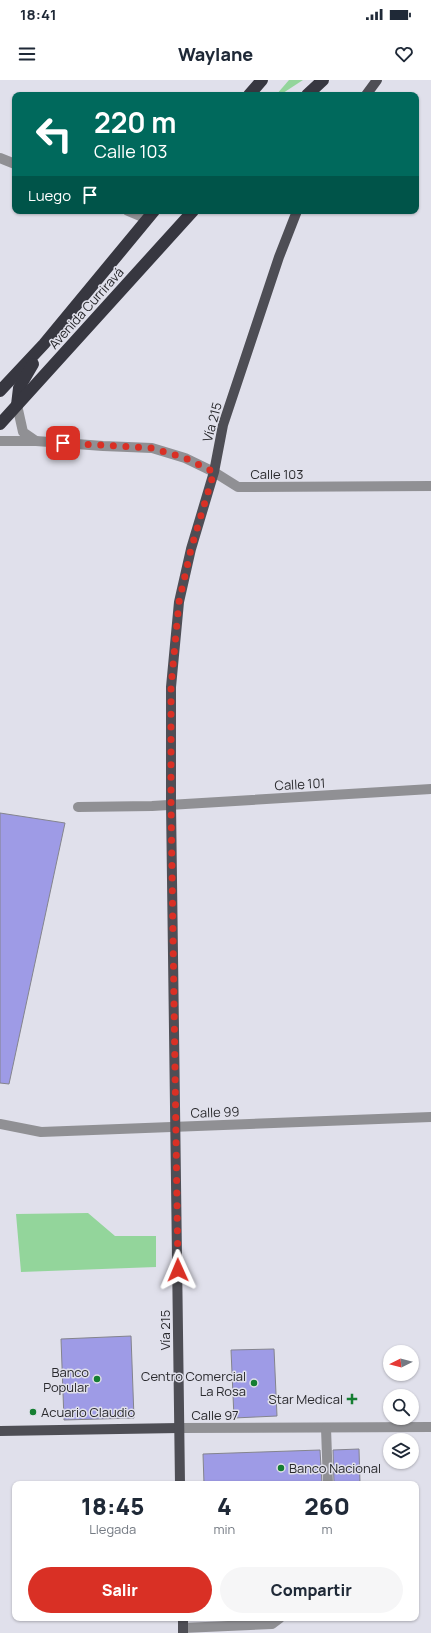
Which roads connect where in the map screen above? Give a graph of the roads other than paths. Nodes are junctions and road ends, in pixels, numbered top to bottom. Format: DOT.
graph roads {
  1 [pos="262,80"];
  2 [pos="323,80"];
  3 [pos="378,80"];
  4 [pos="252,92"];
  5 [pos="310,92"];
  6 [pos="368,92"];
  7 [pos="0,158"];
  8 [pos="12,163"];
  9 [pos="190,214"];
  10 [pos="295,214"];
  11 [pos="151,215"];
  12 [pos="44,344"];
  13 [pos="0,391"];
  14 [pos="16,405"];
  15 [pos="2,418"];
  16 [pos="0,441"];
  17 [pos="36,441"];
  18 [pos="214,472"];
  19 [pos="431,486"];
  20 [pos="431,789"];
  21 [pos="171,804"];
  22 [pos="78,807"];
  23 [pos="431,1117"];
  24 [pos="0,1124"];
  25 [pos="176,1127"];
  26 [pos="431,1427"];
  27 [pos="179,1428"];
  28 [pos="326,1428"];
  29 [pos="0,1431"];
  30 [pos="180,1481"];
  31 [pos="328,1481"];
  32 [pos="276,1621"];
  33 [pos="183,1626"];
  1 -- 4 [label="highway"];
  2 -- 5 [label="highway"];
  3 -- 6 [label="main road"];
  7 -- 8 [label="street"];
  9 -- 14 [label="highway, Avenida Curriravá"];
  10 -- 18 [label="main road, Vía 215"];
  11 -- 12 [label="highway, Avenida Curriravá"];
  12 -- 13 [label="highway, Avenida Curriravá"];
  12 -- 14 [label="highway"];
  14 -- 15 [label="highway, Avenida Curriravá"];
  14 -- 17 [label="street"];
  16 -- 17 [label="street, Calle 103"];
  17 -- 18 [label="street, Calle 103"];
  18 -- 19 [label="street, Calle 103"];
  18 -- 21 [label="main road, Vía 215"];
  20 -- 21 [label="street, Calle 101"];
  21 -- 22 [label="street, Calle 101"];
  21 -- 25 [label="main road, Vía 215"];
  23 -- 25 [label="street, Calle 99"];
  24 -- 25 [label="street, Calle 99"];
  25 -- 27 [label="main road, Vía 215"];
  26 -- 28 [label="street, Calle 97"];
  27 -- 28 [label="street, Calle 97"];
  27 -- 29 [label="main road, Calle 97"];
  27 -- 30 [label="main road, Vía 215"];
  28 -- 31 [label="street"];
  32 -- 33 [label="street"];
}
